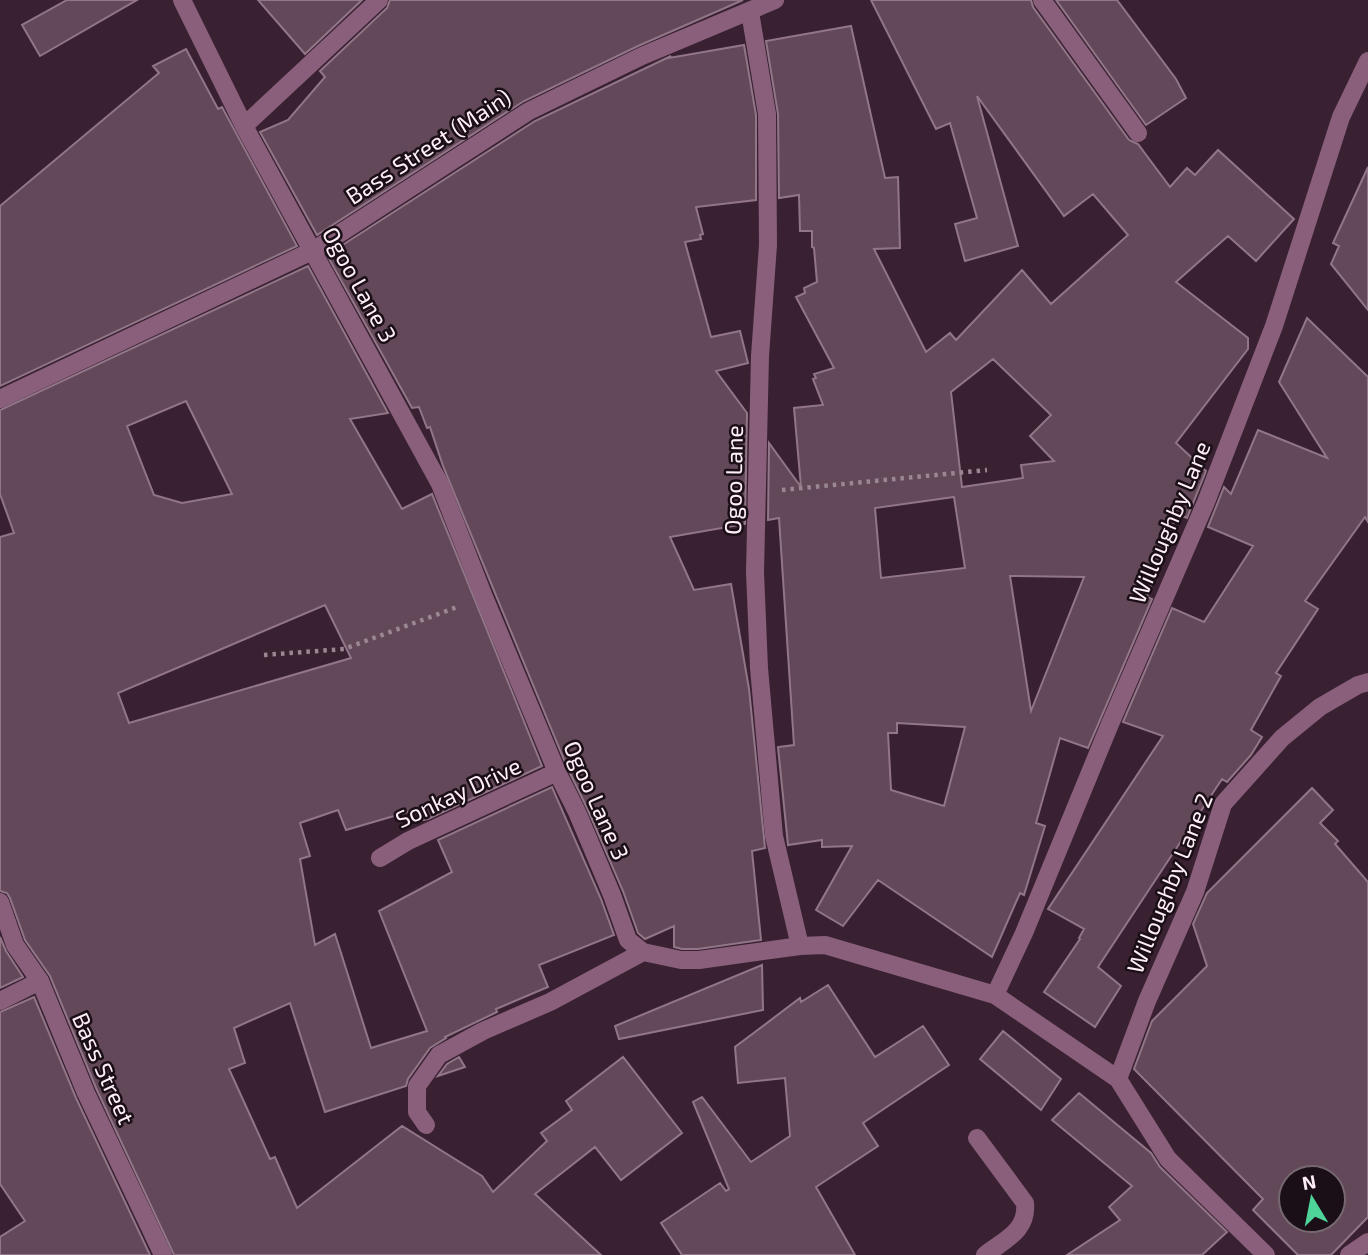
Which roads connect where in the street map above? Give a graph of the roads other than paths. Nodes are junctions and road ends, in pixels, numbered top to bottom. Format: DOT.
graph roads {
  1 [pos="182,0"];
  2 [pos="379,0"];
  3 [pos="775,0"];
  4 [pos="1042,0"];
  5 [pos="750,12"];
  6 [pos="1368,61"];
  7 [pos="244,126"];
  8 [pos="1138,133"];
  9 [pos="314,250"];
  10 [pos="0,399"];
  11 [pos="1368,682"];
  12 [pos="557,772"];
  13 [pos="380,858"];
  14 [pos="0,902"];
  15 [pos="800,946"];
  16 [pos="643,952"];
  17 [pos="40,981"];
  18 [pos="995,995"];
  19 [pos="0,1001"];
  20 [pos="1118,1079"];
  21 [pos="426,1125"];
  22 [pos="977,1138"];
  23 [pos="1368,1242"];
  24 [pos="163,1255"];
  25 [pos="985,1255"];
  26 [pos="1266,1255"];
  27 [pos="1349,1255"];
  1 -- 7 [label="street, Ogoo Lane 3"];
  2 -- 7 [label="street"];
  3 -- 5 [label="street, Bass Street (Main)"];
  4 -- 8 [label="street"];
  5 -- 9 [label="street, Bass Street (Main)"];
  5 -- 15 [label="street, Ogoo Lane"];
  6 -- 18 [label="street, Willoughby Lane"];
  7 -- 9 [label="street, Ogoo Lane 3"];
  9 -- 10 [label="street, Bass Street (Main)"];
  9 -- 12 [label="street, Ogoo Lane 3"];
  11 -- 20 [label="street, Willoughby Lane 2"];
  12 -- 13 [label="street, Sonkay Drive"];
  12 -- 16 [label="street, Ogoo Lane 3"];
  14 -- 17 [label="street, Bass Street"];
  15 -- 16 [label="street"];
  15 -- 18 [label="street"];
  16 -- 21 [label="street"];
  17 -- 19 [label="street"];
  17 -- 24 [label="street, Bass Street"];
  18 -- 20 [label="street"];
  20 -- 26 [label="street"];
  22 -- 25 [label="street"];
  23 -- 27 [label="street"];
}
